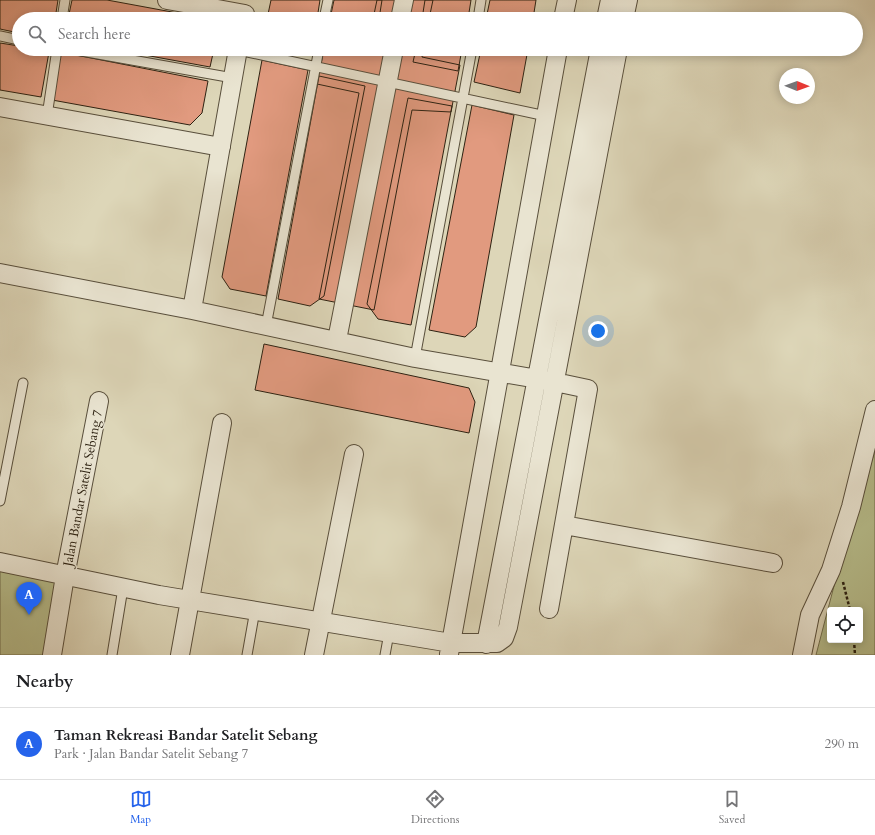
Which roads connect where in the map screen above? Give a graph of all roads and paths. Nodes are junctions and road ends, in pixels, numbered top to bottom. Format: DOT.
graph roads {
  1 [pos="65,0"];
  2 [pos="167,0"];
  3 [pos="328,0"];
  4 [pos="404,0"];
  5 [pos="481,0"];
  6 [pos="567,0"];
  7 [pos="610,0"];
  8 [pos="628,0"];
  9 [pos="246,11"];
  10 [pos="63,12"];
  11 [pos="325,12"];
  12 [pos="401,12"];
  13 [pos="479,12"];
  14 [pos="565,12"];
  15 [pos="607,12"];
  16 [pos="625,12"];
  17 [pos="0,36"];
  18 [pos="12,39"];
  19 [pos="56,56"];
  20 [pos="109,56"];
  21 [pos="237,56"];
  22 [pos="265,56"];
  23 [pos="317,56"];
  24 [pos="393,56"];
  25 [pos="471,56"];
  26 [pos="557,56"];
  27 [pos="599,56"];
  28 [pos="617,56"];
  29 [pos="315,67"];
  30 [pos="233,78"];
  31 [pos="388,82"];
  32 [pos="463,98"];
  33 [pos="0,107"];
  34 [pos="47,116"];
  35 [pos="546,116"];
  36 [pos="221,147"];
  37 [pos="0,274"];
  38 [pos="192,310"];
  39 [pos="266,326"];
  40 [pos="337,340"];
  41 [pos="415,358"];
  42 [pos="501,373"];
  43 [pos="537,379"];
  44 [pos="555,382"];
  45 [pos="23,383"];
  46 [pos="99,401"];
  47 [pos="875,410"];
  48 [pos="222,423"];
  49 [pos="354,454"];
  50 [pos="0,501"];
  51 [pos="564,524"];
  52 [pos="0,562"];
  53 [pos="773,563"];
  54 [pos="831,570"];
  55 [pos="65,576"];
  56 [pos="123,588"];
  57 [pos="189,601"];
  58 [pos="849,607"];
  59 [pos="549,609"];
  60 [pos="255,610"];
  61 [pos="320,622"];
  62 [pos="389,633"];
  63 [pos="854,643"];
  64 [pos="486,644"];
  65 [pos="450,649"];
  66 [pos="52,655"];
  67 [pos="112,655"];
  68 [pos="180,655"];
  69 [pos="247,655"];
  70 [pos="314,655"];
  71 [pos="385,655"];
  72 [pos="802,655"];
  73 [pos="855,655"];
  1 -- 10 [label="lane"];
  2 -- 9 [label="street"];
  3 -- 11 [label="lane"];
  4 -- 12 [label="street"];
  5 -- 13 [label="lane"];
  6 -- 14 [label="street"];
  7 -- 15 [label="street"];
  8 -- 16 [label="street"];
  17 -- 18 [label="lane"];
  19 -- 34 [label="lane"];
  20 -- 30 [label="lane"];
  21 -- 30 [label="street"];
  22 -- 29 [label="lane"];
  23 -- 29 [label="lane"];
  24 -- 31 [label="street"];
  25 -- 32 [label="lane"];
  26 -- 35 [label="street"];
  27 -- 43 [label="street"];
  28 -- 44 [label="street"];
  29 -- 31 [label="lane"];
  29 -- 39 [label="lane"];
  30 -- 36 [label="street"];
  31 -- 32 [label="lane"];
  31 -- 40 [label="street"];
  32 -- 35 [label="lane"];
  32 -- 41 [label="lane"];
  33 -- 34 [label="street"];
  34 -- 36 [label="street"];
  35 -- 42 [label="street"];
  36 -- 38 [label="street"];
  37 -- 38 [label="street"];
  38 -- 39 [label="street"];
  39 -- 40 [label="street"];
  40 -- 41 [label="street"];
  41 -- 42 [label="street"];
  42 -- 43 [label="street"];
  42 -- 65 [label="street"];
  43 -- 44 [label="street"];
  43 -- 64 [label="street"];
  44 -- 51 [label="street"];
  44 -- 64 [label="street"];
  45 -- 50 [label="lane"];
  46 -- 55 [label="street, Jalan Bandar Satelit Sebang 7"];
  47 -- 54 [label="street"];
  48 -- 57 [label="street"];
  49 -- 61 [label="street"];
  51 -- 53 [label="street"];
  51 -- 59 [label="street"];
  52 -- 55 [label="street"];
  54 -- 58 [label="path"];
  54 -- 72 [label="street"];
  55 -- 56 [label="street"];
  55 -- 66 [label="street, Jalan Bandar Satelit Sebang 7"];
  56 -- 57 [label="street"];
  56 -- 67 [label="lane"];
  57 -- 60 [label="street"];
  57 -- 68 [label="street"];
  60 -- 61 [label="street"];
  60 -- 69 [label="lane"];
  61 -- 62 [label="street"];
  61 -- 70 [label="street"];
  62 -- 65 [label="street"];
  62 -- 71 [label="lane"];
  63 -- 73 [label="path"];
  64 -- 65 [label="street"];
}
